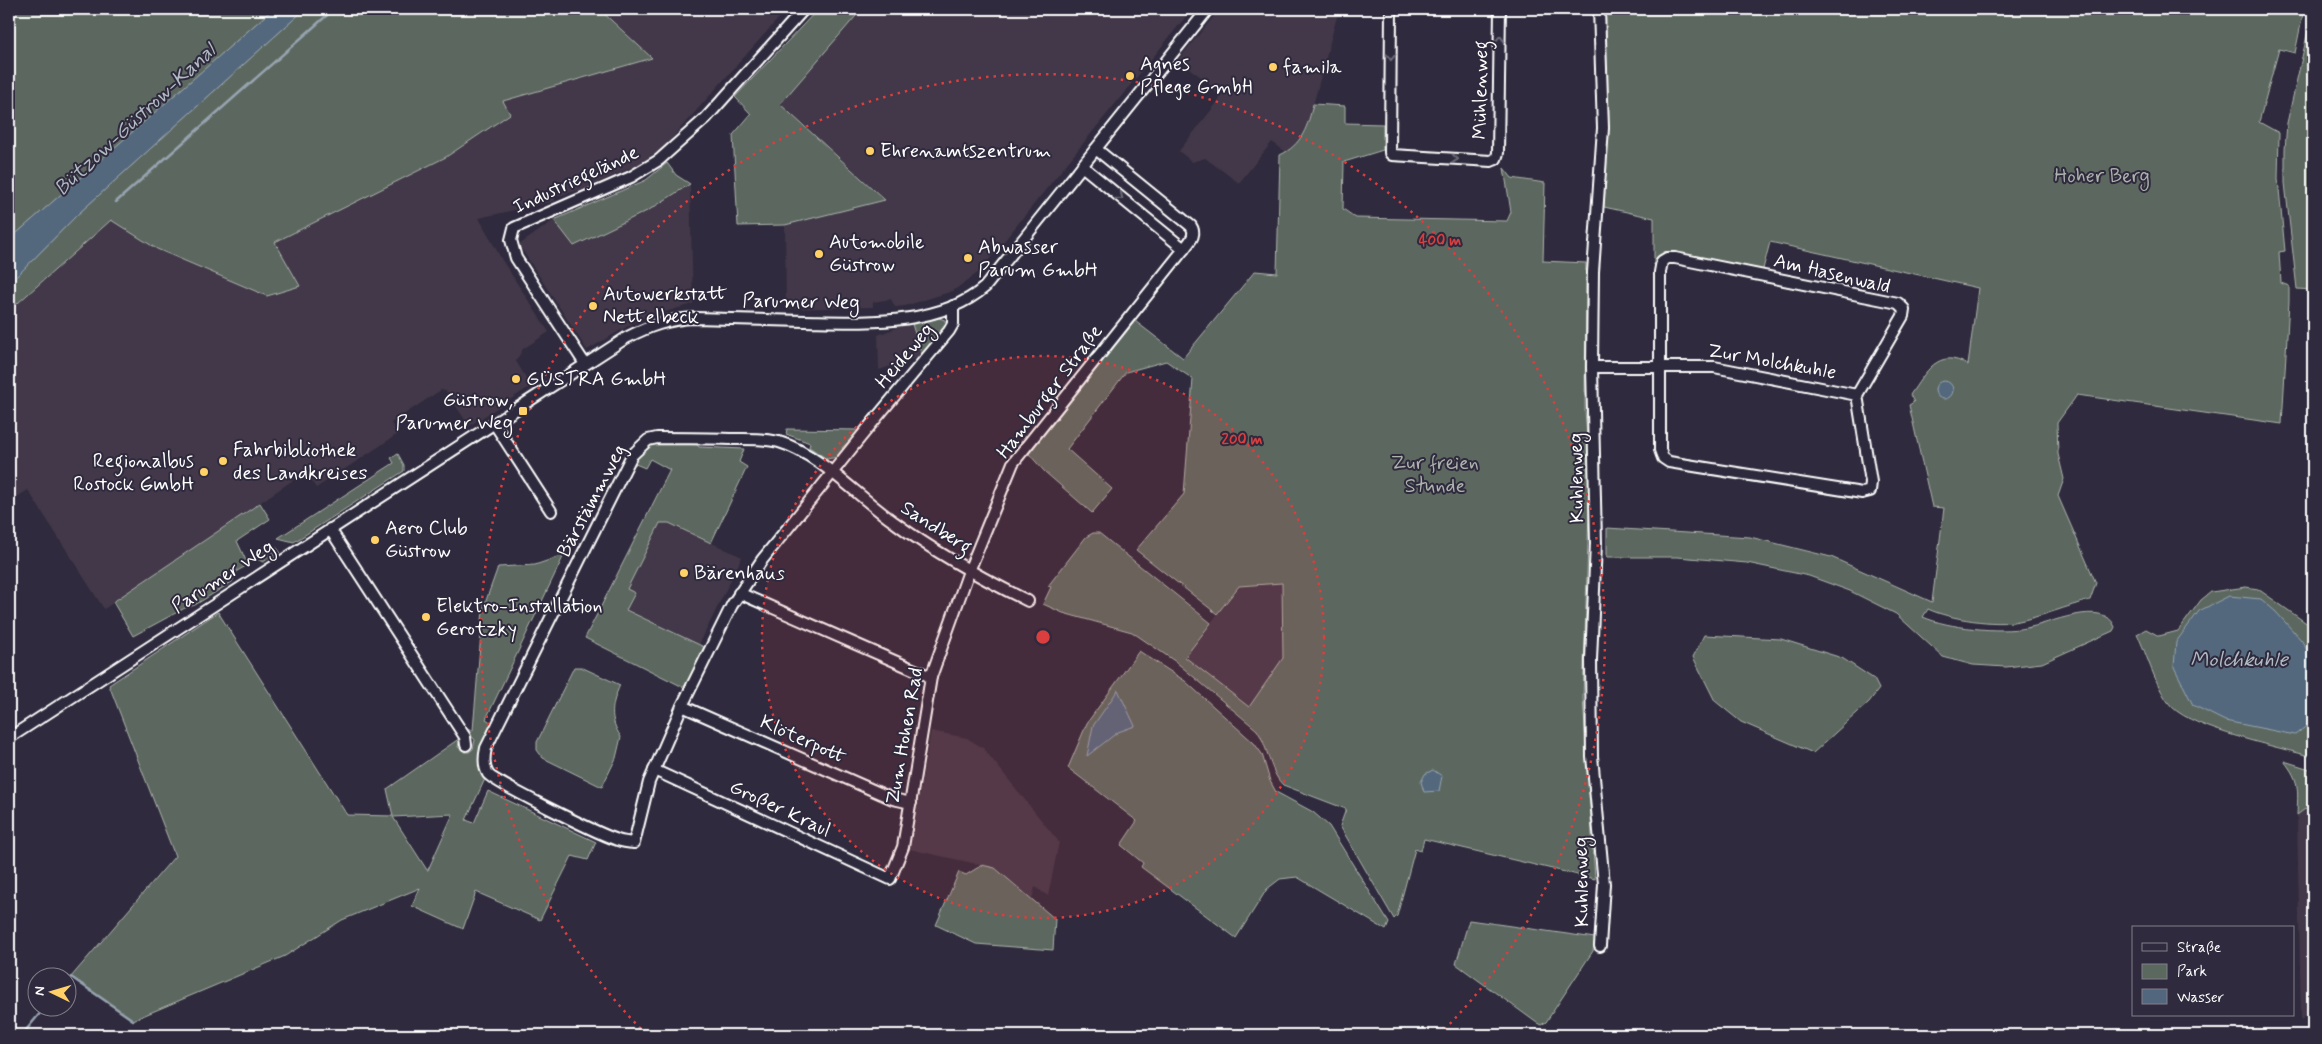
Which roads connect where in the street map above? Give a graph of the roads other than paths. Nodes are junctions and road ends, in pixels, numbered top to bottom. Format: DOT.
graph roads {
  1 [pos="804,9"];
  2 [pos="1208,9"];
  3 [pos="1391,9"];
  4 [pos="1500,9"];
  5 [pos="1599,9"];
  6 [pos="1096,149"];
  7 [pos="1082,166"];
  8 [pos="1184,249"];
  9 [pos="953,306"];
  10 [pos="585,364"];
  11 [pos="1592,367"];
  12 [pos="1661,367"];
  13 [pos="1857,395"];
  14 [pos="494,423"];
  15 [pos="832,474"];
  16 [pos="551,511"];
  17 [pos="330,529"];
  18 [pos="969,571"];
  19 [pos="739,593"];
  20 [pos="1028,601"];
  21 [pos="931,677"];
  22 [pos="682,706"];
  23 [pos="9,738"];
  24 [pos="466,745"];
  25 [pos="654,770"];
  26 [pos="910,803"];
  27 [pos="890,879"];
  28 [pos="1600,946"];
  1 -- 10 [label="street, Industriegelände"];
  2 -- 6 [label="street"];
  3 -- 4 [label="street, Mühlenweg, one-way"];
  5 -- 11 [label="street, Kuhlenweg"];
  6 -- 7 [label="street"];
  6 -- 8 [label="street, Hamburger Straße"];
  7 -- 8 [label="street, one-way"];
  7 -- 9 [label="street"];
  8 -- 18 [label="street, Hamburger Straße"];
  9 -- 10 [label="street, Parumer Weg"];
  9 -- 15 [label="street, Heideweg"];
  10 -- 14 [label="street, Parumer Weg"];
  11 -- 12 [label="street, Zur Molchkuhle"];
  11 -- 28 [label="street, Kuhlenweg"];
  12 -- 13 [label="street, Zur Molchkuhle"];
  12 -- 13 [label="street, Am Hasenwald"];
  12 -- 13 [label="street, Am Hasenwald"];
  14 -- 16 [label="street"];
  14 -- 17 [label="street, Parumer Weg"];
  15 -- 18 [label="street, Sandberg"];
  15 -- 19 [label="street, Bärstämmweg"];
  15 -- 25 [label="street, Bärstämmweg"];
  17 -- 23 [label="street, Parumer Weg"];
  17 -- 24 [label="street"];
  18 -- 20 [label="street, Sandberg"];
  18 -- 21 [label="street, Zum Hohen Rad"];
  19 -- 21 [label="street"];
  19 -- 22 [label="street, Bärstämmweg"];
  21 -- 26 [label="street, Zum Hohen Rad"];
  22 -- 25 [label="street, Bärstämmweg"];
  22 -- 26 [label="street, Klöterpott"];
  25 -- 27 [label="street, Großer Kraul"];
  26 -- 27 [label="street, Zum Hohen Rad"];
}
